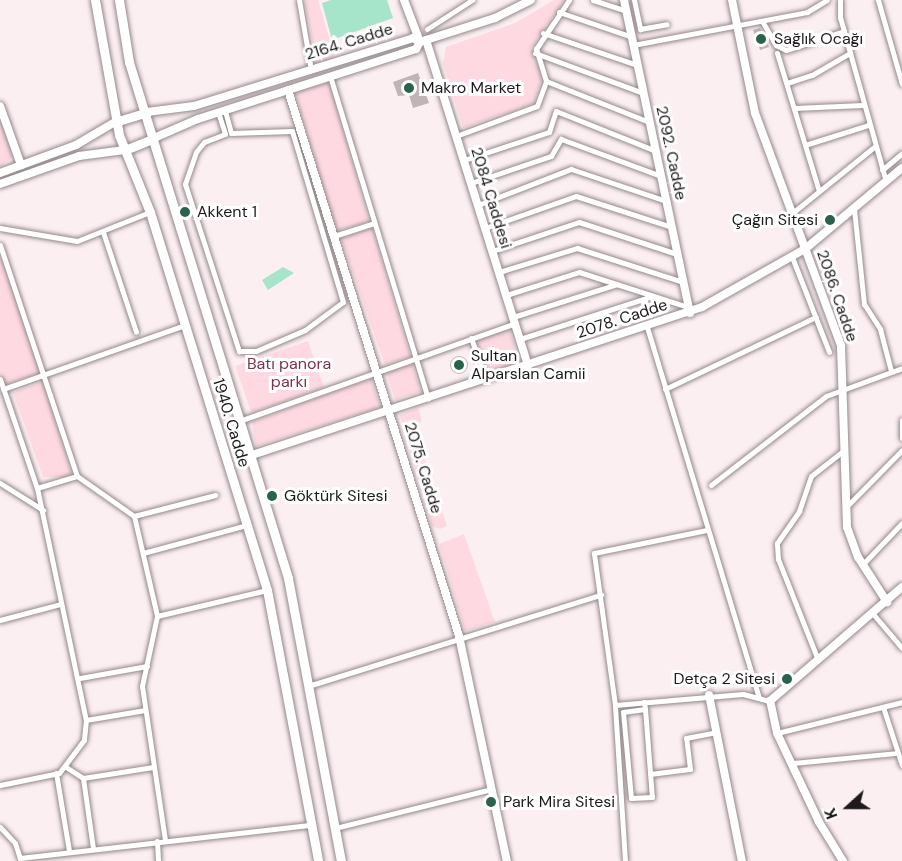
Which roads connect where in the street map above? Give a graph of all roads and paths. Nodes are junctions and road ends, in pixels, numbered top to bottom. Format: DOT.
graph roads {
  1 [pos="95,0"];
  2 [pos="119,0"];
  3 [pos="299,0"];
  4 [pos="405,0"];
  5 [pos="472,0"];
  6 [pos="531,0"];
  7 [pos="569,0"];
  8 [pos="593,0"];
  9 [pos="624,0"];
  10 [pos="634,0"];
  11 [pos="732,0"];
  12 [pos="827,0"];
  13 [pos="840,0"];
  14 [pos="878,0"];
  15 [pos="626,11"];
  16 [pos="559,12"];
  17 [pos="762,21"];
  18 [pos="667,24"];
  19 [pos="735,26"];
  20 [pos="427,29"];
  21 [pos="844,31"];
  22 [pos="543,33"];
  23 [pos="423,41"];
  24 [pos="632,41"];
  25 [pos="535,53"];
  26 [pos="777,53"];
  27 [pos="850,53"];
  28 [pos="637,65"];
  29 [pos="311,70"];
  30 [pos="330,76"];
  31 [pos="546,81"];
  32 [pos="787,83"];
  33 [pos="902,84"];
  34 [pos="288,90"];
  35 [pos="643,93"];
  36 [pos="863,105"];
  37 [pos="0,106"];
  38 [pos="794,108"];
  39 [pos="222,111"];
  40 [pos="147,112"];
  41 [pos="115,122"];
  42 [pos="649,122"];
  43 [pos="868,125"];
  44 [pos="228,134"];
  45 [pos="456,136"];
  46 [pos="154,138"];
  47 [pos="806,145"];
  48 [pos="874,147"];
  49 [pos="125,150"];
  50 [pos="656,151"];
  51 [pos="902,153"];
  52 [pos="464,160"];
  53 [pos="21,165"];
  54 [pos="902,168"];
  55 [pos="882,170"];
  56 [pos="0,173"];
  57 [pos="661,176"];
  58 [pos="885,182"];
  59 [pos="471,183"];
  60 [pos="0,184"];
  61 [pos="819,191"];
  62 [pos="666,201"];
  63 [pos="478,206"];
  64 [pos="854,208"];
  65 [pos="150,212"];
  66 [pos="791,214"];
  67 [pos="374,223"];
  68 [pos="672,227"];
  69 [pos="0,228"];
  70 [pos="485,228"];
  71 [pos="103,232"];
  72 [pos="334,236"];
  73 [pos="0,245"];
  74 [pos="805,249"];
  75 [pos="492,251"];
  76 [pos="677,254"];
  77 [pos="792,257"];
  78 [pos="499,273"];
  79 [pos="683,282"];
  80 [pos="617,284"];
  81 [pos="506,295"];
  82 [pos="652,296"];
  83 [pos="689,310"];
  84 [pos="816,317"];
  85 [pos="514,320"];
  86 [pos="185,325"];
  87 [pos="647,327"];
  88 [pos="136,332"];
  89 [pos="471,338"];
  90 [pos="520,339"];
  91 [pos="829,352"];
  92 [pos="414,359"];
  93 [pos="528,365"];
  94 [pos="902,368"];
  95 [pos="891,371"];
  96 [pos="377,372"];
  97 [pos="46,375"];
  98 [pos="0,379"];
  99 [pos="486,379"];
  100 [pos="842,388"];
  101 [pos="2,389"];
  102 [pos="665,389"];
  103 [pos="428,398"];
  104 [pos="389,410"];
  105 [pos="902,420"];
  106 [pos="239,421"];
  107 [pos="902,438"];
  108 [pos="843,450"];
  109 [pos="902,450"];
  110 [pos="249,456"];
  111 [pos="77,476"];
  112 [pos="0,483"];
  113 [pos="711,485"];
  114 [pos="37,488"];
  115 [pos="215,495"];
  116 [pos="844,509"];
  117 [pos="43,510"];
  118 [pos="134,516"];
  119 [pos="902,523"];
  120 [pos="248,525"];
  121 [pos="707,530"];
  122 [pos="143,553"];
  123 [pos="862,565"];
  124 [pos="267,590"];
  125 [pos="901,591"];
  126 [pos="601,595"];
  127 [pos="887,602"];
  128 [pos="60,604"];
  129 [pos="874,615"];
  130 [pos="157,616"];
  131 [pos="0,620"];
  132 [pos="459,636"];
  133 [pos="902,648"];
  134 [pos="819,661"];
  135 [pos="147,666"];
  136 [pos="80,678"];
  137 [pos="307,687"];
  138 [pos="709,695"];
  139 [pos="759,697"];
  140 [pos="770,701"];
  141 [pos="644,702"];
  142 [pos="902,702"];
  143 [pos="615,705"];
  144 [pos="883,707"];
  145 [pos="645,709"];
  146 [pos="145,710"];
  147 [pos="86,720"];
  148 [pos="716,732"];
  149 [pos="777,733"];
  150 [pos="896,753"];
  151 [pos="792,763"];
  152 [pos="902,765"];
  153 [pos="66,766"];
  154 [pos="153,767"];
  155 [pos="56,773"];
  156 [pos="650,774"];
  157 [pos="82,778"];
  158 [pos="0,785"];
  159 [pos="492,789"];
  160 [pos="311,825"];
  161 [pos="0,826"];
  162 [pos="334,828"];
  163 [pos="165,840"];
  164 [pos="157,841"];
  165 [pos="93,848"];
  166 [pos="69,851"];
  167 [pos="19,859"];
  168 [pos="158,861"];
  169 [pos="318,861"];
  170 [pos="341,861"];
  171 [pos="507,861"];
  172 [pos="625,861"];
  173 [pos="741,861"];
  174 [pos="843,861"];
  1 -- 41 [label="main road, 1940. Cadde"];
  2 -- 40 [label="main road, 1940. Cadde"];
  3 -- 29 [label="street"];
  4 -- 23 [label="street, 2084 Caddesi"];
  5 -- 20 [label="street"];
  6 -- 23 [label="street"];
  7 -- 16 [label="street"];
  8 -- 15 [label="street"];
  9 -- 15 [label="street, 2092. Cadde"];
  10 -- 18 [label="street"];
  11 -- 19 [label="street, 2086. Cadde"];
  12 -- 17 [label="street"];
  13 -- 21 [label="street"];
  14 -- 33 [label="street"];
  15 -- 24 [label="street, 2092. Cadde"];
  16 -- 22 [label="street"];
  16 -- 24 [label="street"];
  17 -- 19 [label="street"];
  17 -- 21 [label="street"];
  19 -- 24 [label="street"];
  19 -- 66 [label="street, 2086. Cadde"];
  21 -- 27 [label="street"];
  22 -- 25 [label="street"];
  22 -- 28 [label="street"];
  23 -- 29 [label="street, 2164. Cadde"];
  23 -- 30 [label="street, 2164. Cadde"];
  23 -- 45 [label="street, 2084 Caddesi"];
  24 -- 28 [label="street, 2092. Cadde"];
  25 -- 31 [label="street"];
  25 -- 35 [label="street"];
  26 -- 32 [label="street"];
  27 -- 32 [label="street"];
  27 -- 36 [label="street"];
  28 -- 35 [label="street, 2092. Cadde"];
  29 -- 40 [label="street, 2164. Cadde"];
  30 -- 34 [label="street, 2164. Cadde"];
  30 -- 67 [label="street"];
  31 -- 42 [label="street"];
  31 -- 45 [label="street"];
  32 -- 38 [label="street"];
  34 -- 39 [label="street, 2164. Cadde"];
  34 -- 72 [label="street, 2075. Cadde"];
  35 -- 42 [label="street, 2092. Cadde"];
  36 -- 38 [label="street"];
  36 -- 43 [label="street"];
  37 -- 53 [label="street"];
  38 -- 47 [label="street"];
  39 -- 44 [label="street"];
  39 -- 46 [label="street, 2164. Cadde"];
  40 -- 41 [label="main road, 2164. Cadde"];
  40 -- 46 [label="main road, 1940. Cadde"];
  41 -- 49 [label="main road, 1940. Cadde"];
  41 -- 53 [label="street, 2164. Cadde"];
  42 -- 50 [label="street, 2092. Cadde"];
  43 -- 47 [label="street"];
  43 -- 48 [label="street"];
  44 -- 44 [label="street"];
  45 -- 52 [label="street, 2084 Caddesi"];
  46 -- 49 [label="main road, 2164. Cadde"];
  46 -- 106 [label="main road, 1940. Cadde"];
  47 -- 61 [label="street"];
  48 -- 55 [label="street"];
  48 -- 61 [label="street"];
  49 -- 60 [label="street, 2164. Cadde"];
  49 -- 65 [label="main road, 1940. Cadde"];
  50 -- 52 [label="street"];
  50 -- 57 [label="street, 2092. Cadde"];
  51 -- 55 [label="street"];
  52 -- 59 [label="street, 2084 Caddesi"];
  53 -- 56 [label="street, 2164. Cadde"];
  54 -- 58 [label="street, 2078. Cadde"];
  55 -- 58 [label="street"];
  57 -- 59 [label="street"];
  57 -- 62 [label="street, 2092. Cadde"];
  58 -- 64 [label="street, 2078. Cadde"];
  59 -- 63 [label="street, 2084 Caddesi"];
  61 -- 66 [label="street"];
  62 -- 63 [label="street"];
  62 -- 68 [label="street, 2092. Cadde"];
  63 -- 70 [label="street, 2084 Caddesi"];
  64 -- 74 [label="street, 2078. Cadde"];
  64 -- 95 [label="street"];
  65 -- 71 [label="street"];
  65 -- 86 [label="main road, 1940. Cadde"];
  66 -- 74 [label="street, 2086. Cadde"];
  67 -- 72 [label="street"];
  67 -- 92 [label="street"];
  68 -- 70 [label="street"];
  68 -- 76 [label="street, 2092. Cadde"];
  69 -- 71 [label="street"];
  70 -- 75 [label="street, 2084 Caddesi"];
  71 -- 88 [label="street"];
  72 -- 96 [label="street, 2075. Cadde"];
  73 -- 97 [label="street"];
  74 -- 77 [label="street, 2078. Cadde"];
  74 -- 100 [label="street, 2086. Cadde"];
  75 -- 76 [label="street"];
  75 -- 78 [label="street, 2084 Caddesi"];
  76 -- 79 [label="street, 2092. Cadde"];
  77 -- 83 [label="street, 2078. Cadde"];
  77 -- 84 [label="street"];
  78 -- 79 [label="street"];
  78 -- 81 [label="street, 2084 Caddesi"];
  79 -- 83 [label="street, 2092. Cadde"];
  80 -- 81 [label="street"];
  80 -- 82 [label="street"];
  80 -- 85 [label="street"];
  81 -- 85 [label="street, 2084 Caddesi"];
  82 -- 83 [label="street"];
  82 -- 90 [label="street"];
  83 -- 87 [label="street, 2078. Cadde"];
  84 -- 91 [label="street"];
  84 -- 102 [label="street"];
  85 -- 89 [label="street"];
  85 -- 90 [label="street, 2084 Caddesi"];
  86 -- 97 [label="street"];
  86 -- 120 [label="main road, 1940. Cadde"];
  87 -- 93 [label="street, 2078. Cadde"];
  87 -- 102 [label="street"];
  89 -- 92 [label="street"];
  89 -- 99 [label="street"];
  90 -- 93 [label="street, 2084 Caddesi"];
  92 -- 96 [label="street"];
  92 -- 103 [label="street"];
  93 -- 99 [label="street, 2078. Cadde"];
  94 -- 95 [label="street"];
  95 -- 100 [label="street"];
  96 -- 104 [label="street, 2075. Cadde"];
  96 -- 106 [label="street"];
  97 -- 101 [label="street"];
  97 -- 111 [label="street"];
  98 -- 101 [label="street"];
  99 -- 103 [label="street, 2078. Cadde"];
  100 -- 108 [label="street, 2086. Cadde"];
  100 -- 113 [label="street"];
  101 -- 114 [label="street"];
  102 -- 121 [label="street"];
  103 -- 104 [label="street, 2078. Cadde"];
  104 -- 110 [label="street, 2078. Cadde"];
  104 -- 132 [label="street, 2075. Cadde"];
  105 -- 107 [label="street"];
  106 -- 110 [label="main road, 1940. Cadde"];
  108 -- 116 [label="street, 2086. Cadde"];
  108 -- 134 [label="street"];
  109 -- 116 [label="street"];
  110 -- 137 [label="main road, 1940. Cadde"];
  111 -- 114 [label="street"];
  111 -- 118 [label="street"];
  112 -- 117 [label="street"];
  114 -- 117 [label="street"];
  115 -- 118 [label="street"];
  116 -- 123 [label="street, 2086. Cadde"];
  117 -- 128 [label="street"];
  118 -- 122 [label="street"];
  119 -- 123 [label="street"];
  120 -- 122 [label="street"];
  120 -- 124 [label="main road, 1940. Cadde"];
  121 -- 126 [label="street"];
  121 -- 139 [label="street"];
  122 -- 130 [label="street"];
  123 -- 127 [label="street, 2086. Cadde"];
  124 -- 130 [label="street"];
  124 -- 160 [label="main road, 1940. Cadde"];
  125 -- 127 [label="street"];
  126 -- 132 [label="street"];
  126 -- 143 [label="street"];
  127 -- 129 [label="street"];
  128 -- 131 [label="street"];
  128 -- 136 [label="street"];
  129 -- 133 [label="street"];
  129 -- 134 [label="street"];
  130 -- 135 [label="street"];
  132 -- 137 [label="street"];
  132 -- 159 [label="street, 2075. Cadde"];
  134 -- 140 [label="street"];
  135 -- 136 [label="street"];
  135 -- 146 [label="street"];
  136 -- 147 [label="street"];
  137 -- 162 [label="main road, 1940. Cadde"];
  138 -- 139 [label="street"];
  138 -- 141 [label="street"];
  138 -- 148 [label="street"];
  139 -- 140 [label="street"];
  140 -- 149 [label="street"];
  141 -- 143 [label="street"];
  141 -- 145 [label="street"];
  142 -- 144 [label="street"];
  143 -- 172 [label="street"];
  144 -- 149 [label="street"];
  144 -- 150 [label="street"];
  145 -- 156 [label="street"];
  145 -- 156 [label="street"];
  146 -- 147 [label="street"];
  146 -- 154 [label="street"];
  147 -- 153 [label="street"];
  148 -- 156 [label="street"];
  148 -- 173 [label="street"];
  149 -- 151 [label="street"];
  150 -- 151 [label="street"];
  150 -- 152 [label="street"];
  151 -- 174 [label="street"];
  153 -- 155 [label="street"];
  153 -- 157 [label="street"];
  154 -- 157 [label="street"];
  154 -- 163 [label="street"];
  155 -- 158 [label="street"];
  155 -- 166 [label="street"];
  157 -- 165 [label="street"];
  159 -- 162 [label="street"];
  159 -- 171 [label="street, 2075. Cadde"];
  160 -- 163 [label="street"];
  160 -- 169 [label="main road, 1940. Cadde"];
  161 -- 167 [label="street"];
  162 -- 170 [label="main road, 1940. Cadde"];
  163 -- 164 [label="street"];
  164 -- 165 [label="street"];
  164 -- 168 [label="street"];
  165 -- 166 [label="street"];
  166 -- 167 [label="street"];
}
